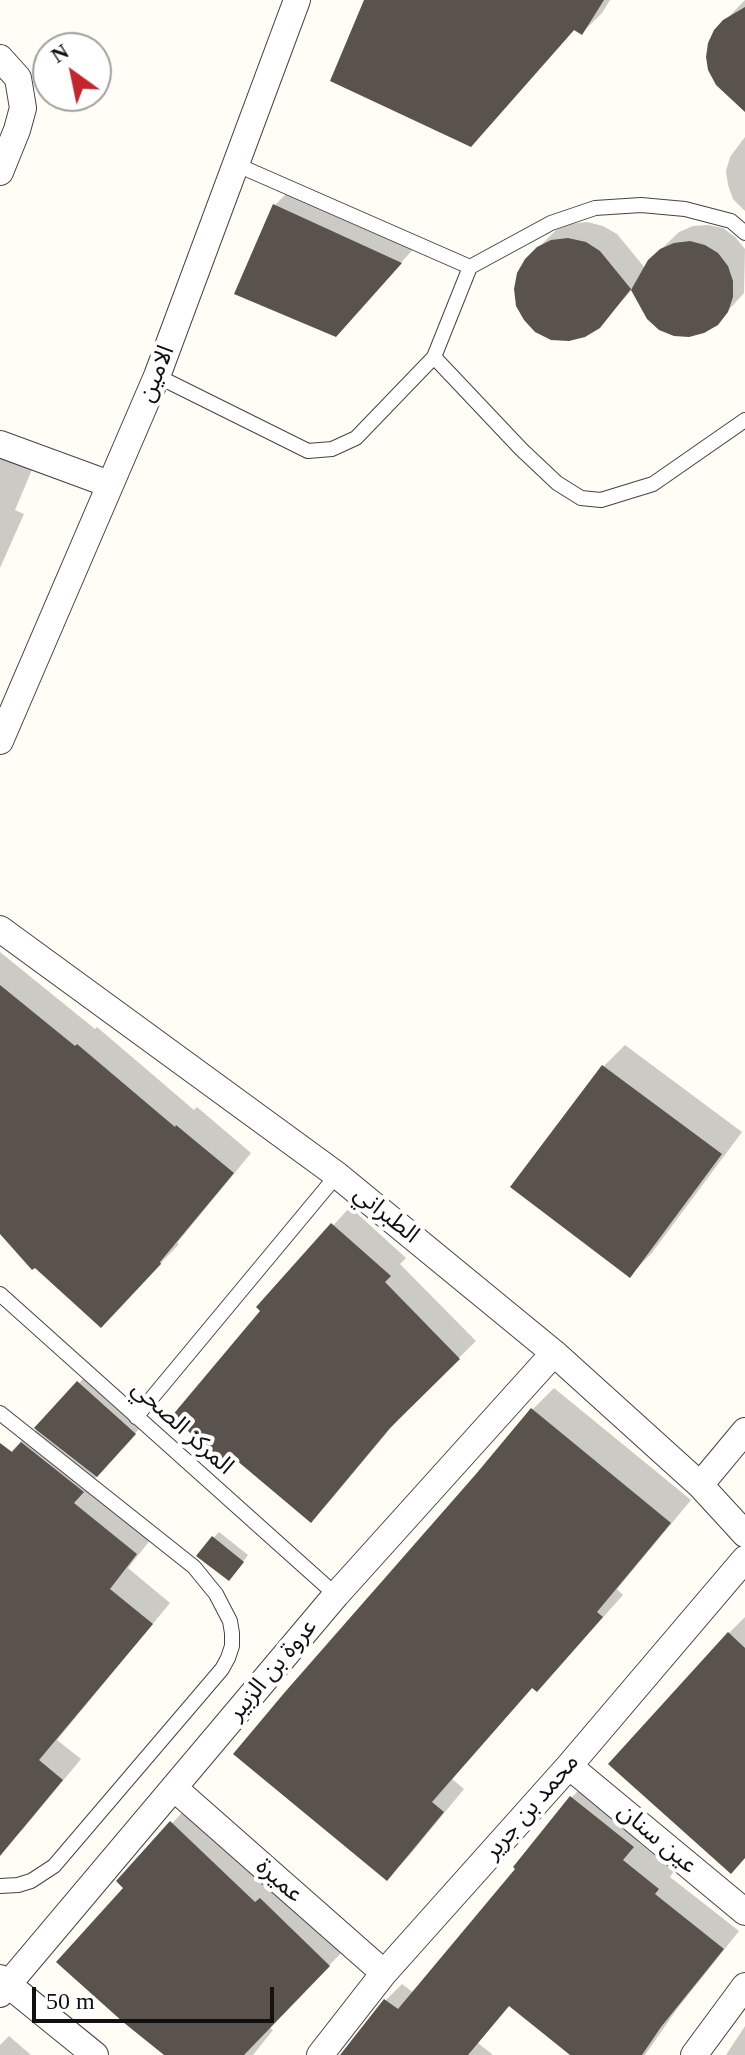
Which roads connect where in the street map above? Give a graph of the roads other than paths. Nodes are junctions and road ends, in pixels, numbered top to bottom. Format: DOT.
graph roads {
  1 [pos="297,0"];
  2 [pos="0,58"];
  3 [pos="235,164"];
  4 [pos="0,172"];
  5 [pos="745,233"];
  6 [pos="470,267"];
  7 [pos="434,357"];
  8 [pos="157,376"];
  9 [pos="745,420"];
  10 [pos="0,444"];
  11 [pos="109,484"];
  12 [pos="0,741"];
  13 [pos="0,929"];
  14 [pos="337,1175"];
  15 [pos="0,1294"];
  16 [pos="554,1353"];
  17 [pos="0,1413"];
  18 [pos="136,1417"];
  19 [pos="745,1431"];
  20 [pos="700,1485"];
  21 [pos="745,1534"];
  22 [pos="745,1559"];
  23 [pos="336,1595"];
  24 [pos="569,1766"];
  25 [pos="174,1788"];
  26 [pos="0,1878"];
  27 [pos="18,1885"];
  28 [pos="0,1886"];
  29 [pos="745,1912"];
  30 [pos="384,1973"];
  31 [pos="3,1985"];
  32 [pos="745,1986"];
  33 [pos="95,2055"];
  34 [pos="320,2055"];
  35 [pos="694,2055"];
  1 -- 3 [label="street, الامين"];
  2 -- 4 [label="street"];
  3 -- 6 [label="lane"];
  3 -- 8 [label="street, الامين"];
  5 -- 6 [label="lane"];
  6 -- 7 [label="lane"];
  7 -- 8 [label="lane"];
  7 -- 9 [label="lane"];
  8 -- 11 [label="street, الامين"];
  10 -- 11 [label="street"];
  11 -- 12 [label="street, الامين"];
  13 -- 14 [label="street, الطبراني"];
  14 -- 16 [label="street, الطبراني"];
  14 -- 18 [label="lane"];
  15 -- 18 [label="lane, المركز الصحي"];
  16 -- 20 [label="street, الطبراني"];
  16 -- 23 [label="street, عروة بن الزبير"];
  17 -- 27 [label="lane"];
  18 -- 23 [label="lane, المركز الصحي"];
  19 -- 20 [label="street"];
  20 -- 21 [label="street, الطبراني"];
  22 -- 24 [label="street, محمد بن جرير"];
  23 -- 25 [label="street, عروة بن الزبير"];
  24 -- 29 [label="street, عين سنان"];
  24 -- 30 [label="street, محمد بن جرير"];
  25 -- 30 [label="street, عميرة"];
  25 -- 31 [label="street, عروة بن الزبير"];
  26 -- 27 [label="lane"];
  27 -- 28 [label="lane"];
  30 -- 34 [label="street, محمد بن جرير"];
  31 -- 33 [label="street"];
  32 -- 35 [label="street"];
}
